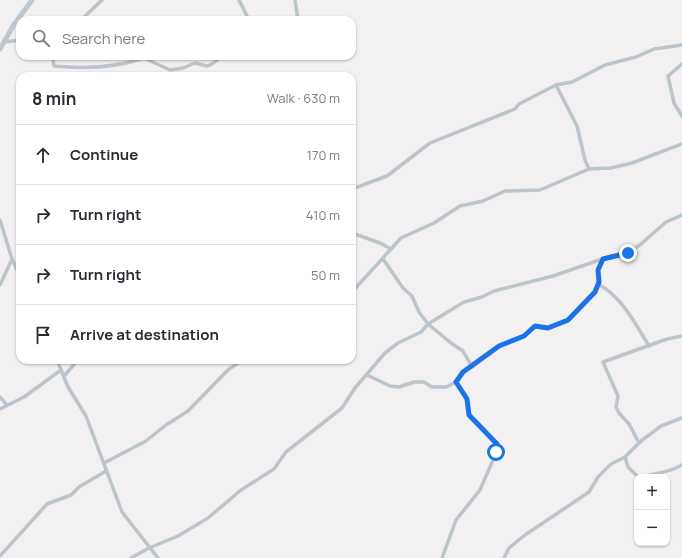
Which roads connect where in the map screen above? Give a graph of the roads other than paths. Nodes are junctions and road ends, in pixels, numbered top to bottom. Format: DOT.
graph roads {
  1 [pos="32,0"];
  2 [pos="102,0"];
  3 [pos="239,0"];
  4 [pos="295,0"];
  5 [pos="20,16"];
  6 [pos="85,16"];
  7 [pos="247,16"];
  8 [pos="297,16"];
  9 [pos="16,22"];
  10 [pos="16,40"];
  11 [pos="4,42"];
  12 [pos="682,46"];
  13 [pos="0,49"];
  14 [pos="53,60"];
  15 [pos="138,60"];
  16 [pos="148,60"];
  17 [pos="217,60"];
  18 [pos="682,64"];
  19 [pos="556,85"];
  20 [pos="682,116"];
  21 [pos="682,144"];
  22 [pos="589,169"];
  23 [pos="356,188"];
  24 [pos="682,215"];
  25 [pos="0,220"];
  26 [pos="356,234"];
  27 [pos="391,249"];
  28 [pos="12,259"];
  29 [pos="383,259"];
  30 [pos="603,259"];
  31 [pos="16,268"];
  32 [pos="598,284"];
  33 [pos="0,285"];
  34 [pos="356,288"];
  35 [pos="428,324"];
  36 [pos="682,336"];
  37 [pos="649,346"];
  38 [pos="59,364"];
  39 [pos="74,364"];
  40 [pos="237,364"];
  41 [pos="472,367"];
  42 [pos="61,370"];
  43 [pos="367,375"];
  44 [pos="64,376"];
  45 [pos="456,382"];
  46 [pos="0,397"];
  47 [pos="6,404"];
  48 [pos="0,409"];
  49 [pos="682,418"];
  50 [pos="639,443"];
  51 [pos="624,457"];
  52 [pos="104,464"];
  53 [pos="682,465"];
  54 [pos="106,471"];
  55 [pos="635,474"];
  56 [pos="652,474"];
  57 [pos="149,548"];
  58 [pos="0,556"];
  59 [pos="131,558"];
  60 [pos="158,558"];
  61 [pos="442,558"];
  62 [pos="504,558"];
  1 -- 5 [label="street"];
  2 -- 6 [label="street"];
  3 -- 7 [label="street"];
  4 -- 8 [label="street"];
  9 -- 11 [label="street"];
  10 -- 11 [label="street"];
  11 -- 13 [label="street"];
  12 -- 19 [label="street"];
  14 -- 15 [label="street"];
  16 -- 17 [label="street"];
  18 -- 20 [label="street"];
  19 -- 22 [label="street"];
  19 -- 23 [label="street"];
  21 -- 22 [label="street"];
  22 -- 27 [label="street"];
  24 -- 30 [label="street"];
  25 -- 28 [label="street"];
  26 -- 27 [label="street"];
  27 -- 29 [label="street"];
  28 -- 31 [label="street"];
  28 -- 33 [label="street"];
  29 -- 34 [label="street"];
  29 -- 35 [label="street"];
  30 -- 32 [label="street"];
  30 -- 35 [label="street"];
  32 -- 37 [label="street"];
  32 -- 41 [label="street"];
  35 -- 41 [label="street"];
  35 -- 43 [label="street"];
  36 -- 37 [label="street"];
  37 -- 50 [label="street"];
  38 -- 42 [label="street"];
  39 -- 44 [label="street"];
  40 -- 52 [label="street"];
  41 -- 45 [label="street"];
  42 -- 44 [label="street"];
  42 -- 47 [label="street"];
  43 -- 45 [label="street"];
  43 -- 57 [label="street"];
  44 -- 52 [label="street"];
  45 -- 61 [label="street"];
  46 -- 47 [label="street"];
  47 -- 48 [label="street"];
  49 -- 50 [label="street"];
  50 -- 51 [label="street"];
  51 -- 55 [label="street"];
  51 -- 62 [label="street"];
  52 -- 54 [label="street"];
  53 -- 56 [label="street"];
  54 -- 57 [label="street"];
  54 -- 58 [label="street"];
  57 -- 59 [label="street"];
  57 -- 60 [label="street"];
}
